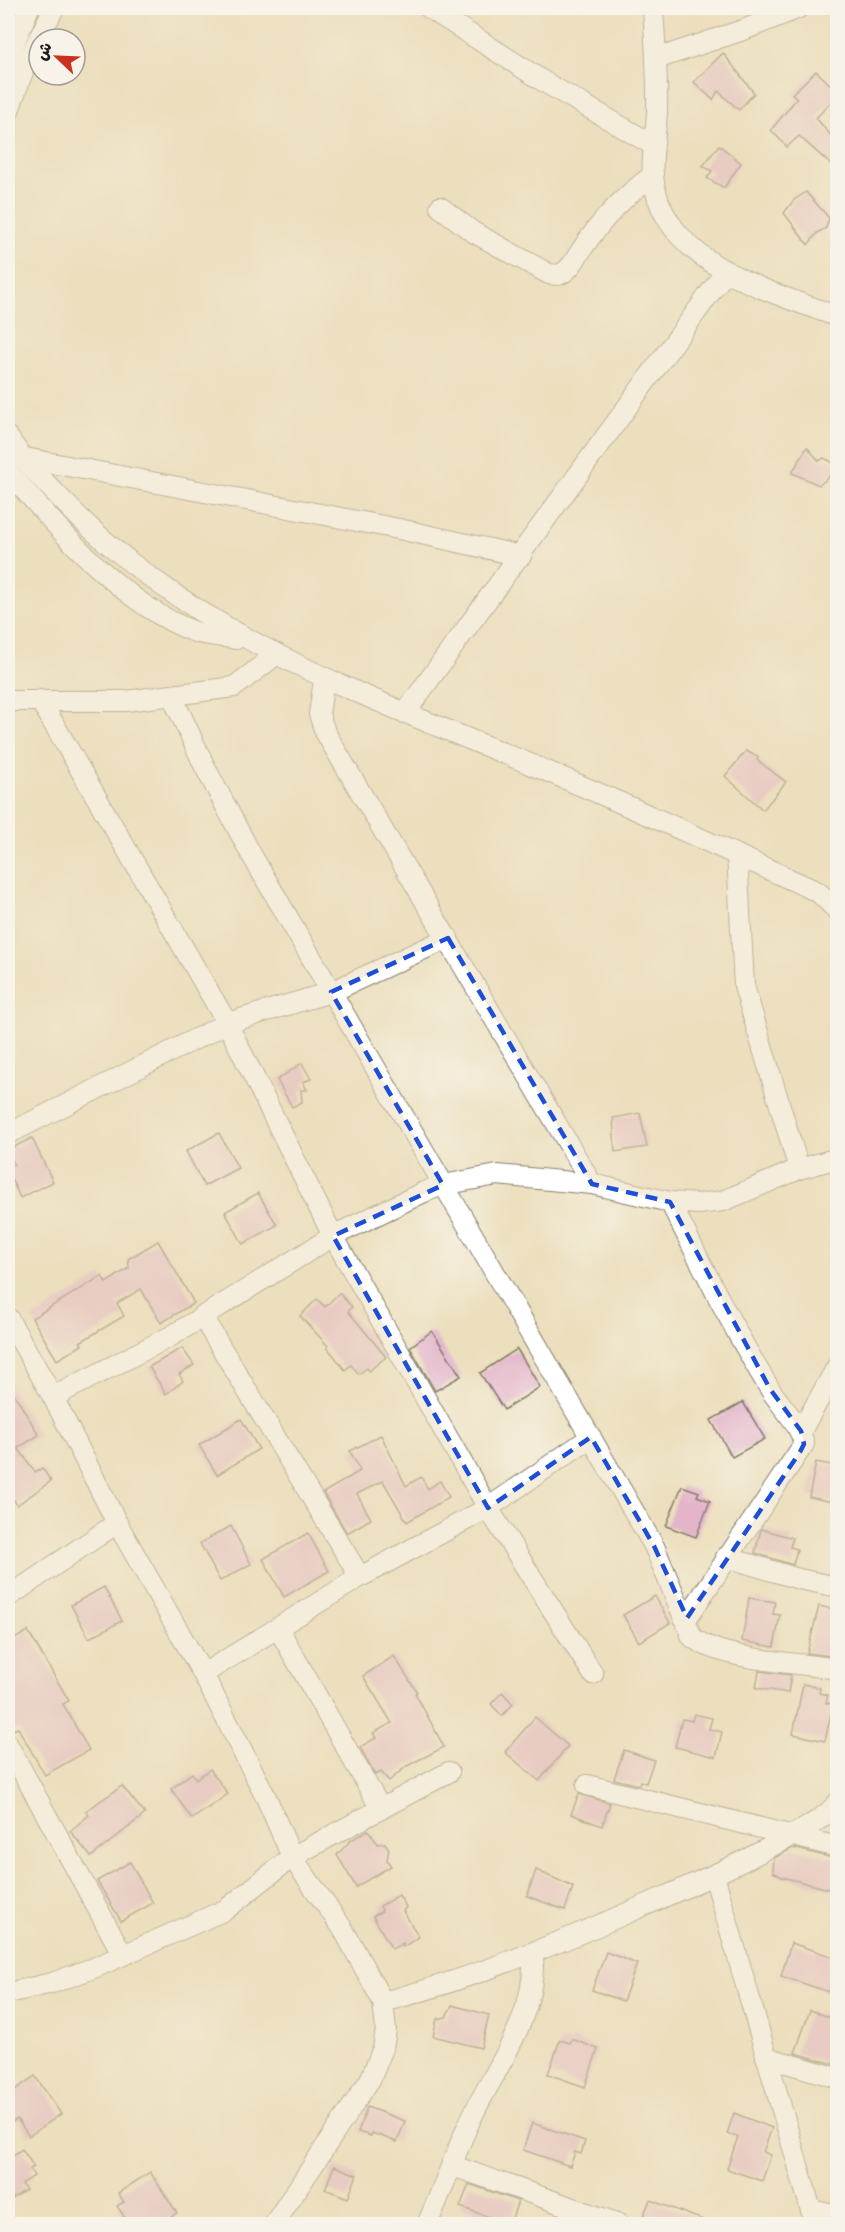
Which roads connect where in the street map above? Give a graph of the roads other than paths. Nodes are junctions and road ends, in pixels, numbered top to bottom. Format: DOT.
graph roads {
  1 [pos="29,8"];
  2 [pos="54,8"];
  3 [pos="429,8"];
  4 [pos="653,8"];
  5 [pos="799,8"];
  6 [pos="8,58"];
  7 [pos="656,59"];
  8 [pos="8,113"];
  9 [pos="654,145"];
  10 [pos="653,175"];
  11 [pos="440,207"];
  12 [pos="726,271"];
  13 [pos="837,317"];
  14 [pos="8,436"];
  15 [pos="14,464"];
  16 [pos="521,556"];
  17 [pos="277,654"];
  18 [pos="324,680"];
  19 [pos="172,696"];
  20 [pos="8,700"];
  21 [pos="40,700"];
  22 [pos="405,712"];
  23 [pos="737,855"];
  24 [pos="818,892"];
  25 [pos="837,892"];
  26 [pos="837,911"];
  27 [pos="448,938"];
  28 [pos="331,992"];
  29 [pos="227,1023"];
  30 [pos="8,1134"];
  31 [pos="837,1158"];
  32 [pos="799,1169"];
  33 [pos="592,1184"];
  34 [pos="443,1185"];
  35 [pos="670,1202"];
  36 [pos="333,1236"];
  37 [pos="202,1316"];
  38 [pos="8,1318"];
  39 [pos="837,1365"];
  40 [pos="53,1397"];
  41 [pos="801,1431"];
  42 [pos="591,1437"];
  43 [pos="488,1508"];
  44 [pos="117,1523"];
  45 [pos="726,1557"];
  46 [pos="360,1578"];
  47 [pos="837,1587"];
  48 [pos="8,1597"];
  49 [pos="687,1618"];
  50 [pos="278,1628"];
  51 [pos="837,1669"];
  52 [pos="203,1674"];
  53 [pos="593,1674"];
  54 [pos="8,1744"];
  55 [pos="449,1772"];
  56 [pos="587,1785"];
  57 [pos="837,1802"];
  58 [pos="381,1809"];
  59 [pos="792,1835"];
  60 [pos="837,1847"];
  61 [pos="291,1857"];
  62 [pos="714,1875"];
  63 [pos="123,1955"];
  64 [pos="533,1955"];
  65 [pos="8,1993"];
  66 [pos="382,2002"];
  67 [pos="766,2057"];
  68 [pos="837,2078"];
  69 [pos="453,2166"];
  70 [pos="837,2216"];
  71 [pos="813,2217"];
  72 [pos="274,2224"];
  73 [pos="427,2224"];
  74 [pos="619,2224"];
  1 -- 6 [label="street"];
  2 -- 8 [label="street"];
  3 -- 9 [label="street"];
  4 -- 7 [label="street"];
  5 -- 7 [label="street"];
  7 -- 9 [label="street"];
  9 -- 10 [label="street"];
  10 -- 11 [label="street"];
  10 -- 12 [label="street"];
  12 -- 13 [label="street"];
  12 -- 16 [label="street"];
  14 -- 15 [label="street"];
  15 -- 16 [label="street"];
  15 -- 17 [label="street"];
  16 -- 22 [label="street"];
  17 -- 18 [label="street"];
  17 -- 19 [label="street"];
  18 -- 22 [label="street"];
  18 -- 27 [label="street"];
  19 -- 21 [label="street"];
  19 -- 28 [label="street"];
  20 -- 21 [label="street"];
  21 -- 29 [label="street"];
  22 -- 23 [label="street"];
  23 -- 24 [label="street"];
  23 -- 32 [label="street"];
  24 -- 25 [label="street"];
  24 -- 26 [label="street"];
  27 -- 28 [label="street"];
  27 -- 33 [label="street"];
  28 -- 29 [label="street"];
  28 -- 34 [label="street"];
  29 -- 30 [label="street"];
  29 -- 36 [label="street"];
  31 -- 32 [label="street"];
  32 -- 35 [label="street"];
  33 -- 34 [label="street"];
  33 -- 35 [label="street"];
  34 -- 36 [label="street"];
  34 -- 42 [label="street"];
  35 -- 41 [label="street"];
  36 -- 37 [label="street"];
  36 -- 43 [label="street"];
  37 -- 40 [label="street"];
  37 -- 46 [label="street"];
  38 -- 40 [label="street"];
  39 -- 41 [label="street"];
  40 -- 44 [label="street"];
  41 -- 45 [label="street"];
  42 -- 43 [label="street"];
  42 -- 49 [label="street"];
  43 -- 46 [label="street"];
  43 -- 53 [label="street"];
  44 -- 48 [label="street"];
  44 -- 52 [label="street"];
  45 -- 47 [label="street"];
  45 -- 49 [label="street"];
  46 -- 50 [label="street"];
  49 -- 51 [label="street"];
  50 -- 52 [label="street"];
  50 -- 58 [label="street"];
  52 -- 61 [label="street"];
  54 -- 63 [label="street"];
  55 -- 58 [label="street"];
  56 -- 59 [label="street"];
  57 -- 59 [label="street"];
  58 -- 61 [label="street"];
  59 -- 60 [label="street"];
  59 -- 62 [label="street"];
  61 -- 63 [label="street"];
  61 -- 66 [label="street"];
  62 -- 64 [label="street"];
  62 -- 67 [label="street"];
  63 -- 65 [label="street"];
  64 -- 66 [label="street"];
  64 -- 69 [label="street"];
  66 -- 72 [label="street"];
  67 -- 68 [label="street"];
  67 -- 71 [label="street"];
  69 -- 73 [label="street"];
  69 -- 74 [label="street"];
  70 -- 71 [label="street"];
}
